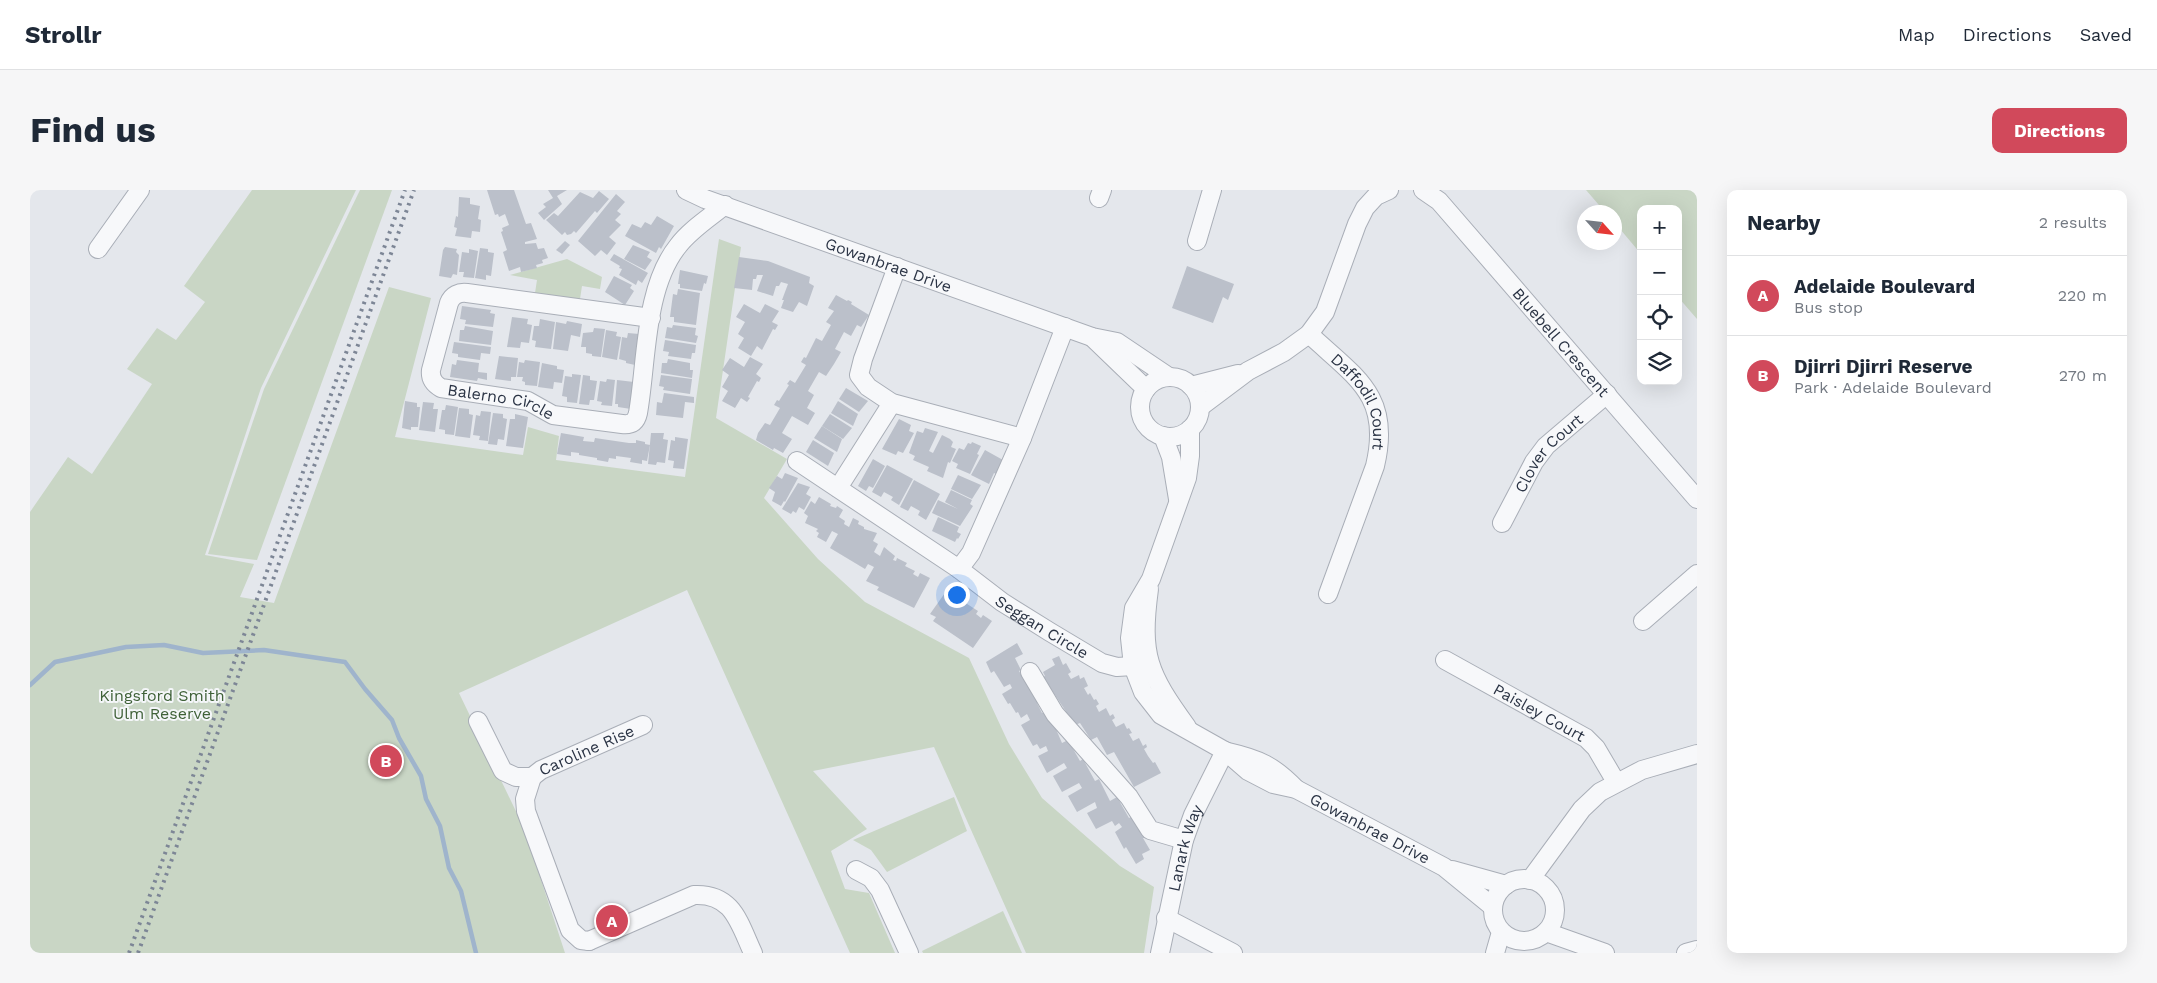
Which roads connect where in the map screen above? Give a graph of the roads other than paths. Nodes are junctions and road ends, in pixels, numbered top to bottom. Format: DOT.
graph roads {
  1 [pos="140,190"];
  2 [pos="686,190"];
  3 [pos="1212,190"];
  4 [pos="1389,190"];
  5 [pos="1423,190"];
  6 [pos="725,205"];
  7 [pos="1197,241"];
  8 [pos="98,250"];
  9 [pos="897,267"];
  10 [pos="651,318"];
  11 [pos="1065,327"];
  12 [pos="1309,334"];
  13 [pos="1092,337"];
  14 [pos="1248,371"];
  15 [pos="1169,377"];
  16 [pos="1191,386"];
  17 [pos="1146,389"];
  18 [pos="1607,394"];
  19 [pos="892,403"];
  20 [pos="1200,406"];
  21 [pos="1190,429"];
  22 [pos="1163,436"];
  23 [pos="1022,438"];
  24 [pos="797,461"];
  25 [pos="838,488"];
  26 [pos="1697,499"];
  27 [pos="1178,500"];
  28 [pos="1502,523"];
  29 [pos="959,569"];
  30 [pos="1697,574"];
  31 [pos="1151,579"];
  32 [pos="1328,594"];
  33 [pos="1643,622"];
  34 [pos="1444,660"];
  35 [pos="1133,666"];
  36 [pos="1030,672"];
  37 [pos="478,721"];
  38 [pos="643,725"];
  39 [pos="1188,730"];
  40 [pos="1225,751"];
  41 [pos="1697,754"];
  42 [pos="532,777"];
  43 [pos="1616,782"];
  44 [pos="1565,834"];
  45 [pos="1184,840"];
  46 [pos="1444,868"];
  47 [pos="856,870"];
  48 [pos="1530,880"];
  49 [pos="1506,885"];
  50 [pos="1547,890"];
  51 [pos="1493,907"];
  52 [pos="1166,918"];
  53 [pos="1550,924"];
  54 [pos="1501,932"];
  55 [pos="586,947"];
  56 [pos="1516,947"];
  57 [pos="1697,950"];
  58 [pos="753,953"];
  59 [pos="909,953"];
  60 [pos="1160,953"];
  61 [pos="1233,953"];
  62 [pos="1495,953"];
  63 [pos="1605,953"];
  64 [pos="1686,953"];
  1 -- 8 [label="street"];
  2 -- 6 [label="street, Gowanbrae Drive"];
  3 -- 7 [label="street"];
  4 -- 12 [label="street"];
  5 -- 18 [label="street, Bluebell Crescent"];
  6 -- 9 [label="street, Gowanbrae Drive"];
  6 -- 10 [label="street, Balerno Circle"];
  9 -- 11 [label="street, Gowanbrae Drive"];
  9 -- 19 [label="street"];
  10 -- 10 [label="street, Balerno Circle"];
  11 -- 13 [label="street, Gowanbrae Drive"];
  11 -- 23 [label="street"];
  12 -- 14 [label="street"];
  12 -- 32 [label="street, Daffodil Court"];
  13 -- 15 [label="street, Gowanbrae Drive"];
  13 -- 17 [label="street, Gowanbrae Drive"];
  14 -- 16 [label="street"];
  14 -- 20 [label="street"];
  15 -- 16 [label="street"];
  15 -- 17 [label="street"];
  16 -- 20 [label="street"];
  17 -- 22 [label="street"];
  18 -- 26 [label="street, Bluebell Crescent"];
  18 -- 28 [label="street, Clover Court"];
  19 -- 23 [label="street"];
  19 -- 25 [label="street"];
  20 -- 21 [label="street"];
  21 -- 22 [label="street"];
  21 -- 27 [label="street, Gowanbrae Drive"];
  22 -- 27 [label="street, Gowanbrae Drive"];
  23 -- 29 [label="street"];
  24 -- 25 [label="street, Seggan Circle"];
  25 -- 29 [label="street, Seggan Circle"];
  27 -- 31 [label="street, Gowanbrae Drive"];
  29 -- 35 [label="street, Seggan Circle"];
  30 -- 33 [label="street"];
  31 -- 35 [label="street, Gowanbrae Drive"];
  31 -- 39 [label="street, Gowanbrae Drive"];
  34 -- 43 [label="street, Paisley Court"];
  35 -- 39 [label="street, Gowanbrae Drive"];
  36 -- 45 [label="street"];
  37 -- 42 [label="street"];
  38 -- 42 [label="street, Caroline Rise"];
  39 -- 40 [label="street, Gowanbrae Drive"];
  40 -- 45 [label="street, Lanark Way"];
  40 -- 46 [label="street, Gowanbrae Drive"];
  41 -- 43 [label="street"];
  42 -- 55 [label="street"];
  43 -- 44 [label="street"];
  44 -- 48 [label="street"];
  44 -- 50 [label="street"];
  45 -- 52 [label="street, Lanark Way"];
  46 -- 49 [label="street, Gowanbrae Drive"];
  46 -- 51 [label="street, Gowanbrae Drive"];
  47 -- 59 [label="street"];
  48 -- 49 [label="street"];
  48 -- 50 [label="street"];
  49 -- 51 [label="street"];
  50 -- 53 [label="street"];
  51 -- 54 [label="street"];
  52 -- 60 [label="street, Lanark Way"];
  52 -- 61 [label="street"];
  53 -- 56 [label="street"];
  53 -- 63 [label="street"];
  54 -- 56 [label="street"];
  54 -- 62 [label="street"];
  55 -- 58 [label="street"];
  57 -- 64 [label="street"];
}
